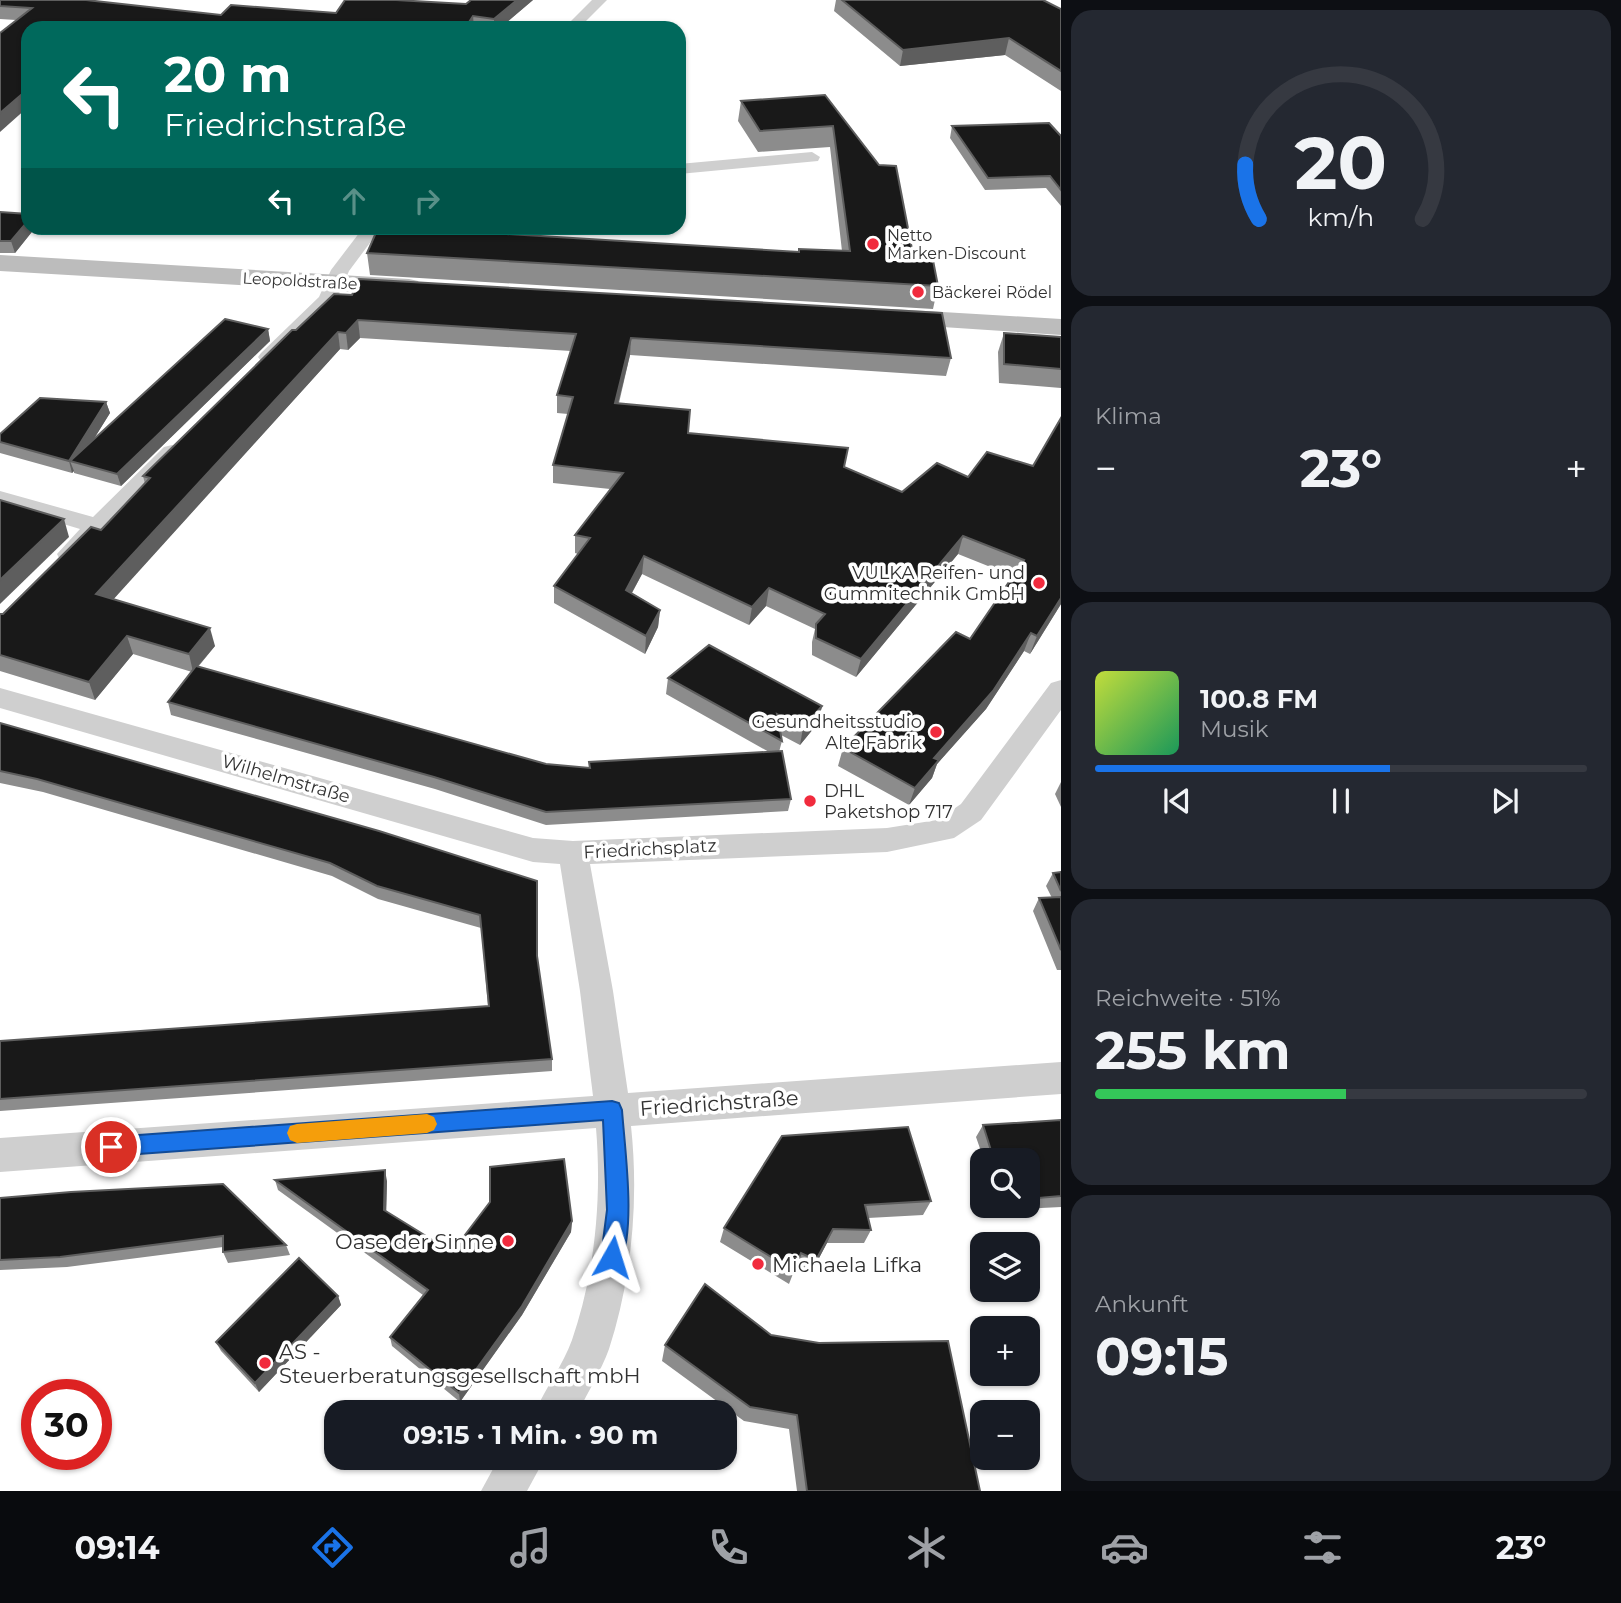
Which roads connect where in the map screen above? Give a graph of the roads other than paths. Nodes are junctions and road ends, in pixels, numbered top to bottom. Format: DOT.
graph roads {
  1 [pos="600,0"];
  2 [pos="578,21"];
  3 [pos="811,157"];
  4 [pos="686,168"];
  5 [pos="367,235"];
  6 [pos="0,263"];
  7 [pos="334,283"];
  8 [pos="431,289"];
  9 [pos="861,315"];
  10 [pos="1061,327"];
  11 [pos="251,374"];
  12 [pos="184,441"];
  13 [pos="0,498"];
  14 [pos="97,526"];
  15 [pos="58,565"];
  16 [pos="1061,690"];
  17 [pos="0,698"];
  18 [pos="573,853"];
  19 [pos="1061,1078"];
  20 [pos="612,1110"];
  21 [pos="0,1155"];
  22 [pos="562,1400"];
  23 [pos="516,1470"];
  24 [pos="502,1491"];
  1 -- 2 [label="street"];
  3 -- 4 [label="street"];
  5 -- 7 [label="street"];
  6 -- 7 [label="main road, Leopoldstraße"];
  7 -- 8 [label="main road, Leopoldstraße"];
  7 -- 11 [label="street"];
  9 -- 10 [label="main road"];
  12 -- 14 [label="street"];
  13 -- 14 [label="street"];
  14 -- 15 [label="street"];
  16 -- 18 [label="street, Friedrichsplatz"];
  17 -- 18 [label="street, Wilhelmstraße"];
  18 -- 20 [label="street, Friedrichsplatz"];
  19 -- 20 [label="street, Friedrichstraße"];
  20 -- 21 [label="street, Friedrichstraße"];
  20 -- 22 [label="street, Friedrichsplatz"];
  23 -- 24 [label="street"];
}
